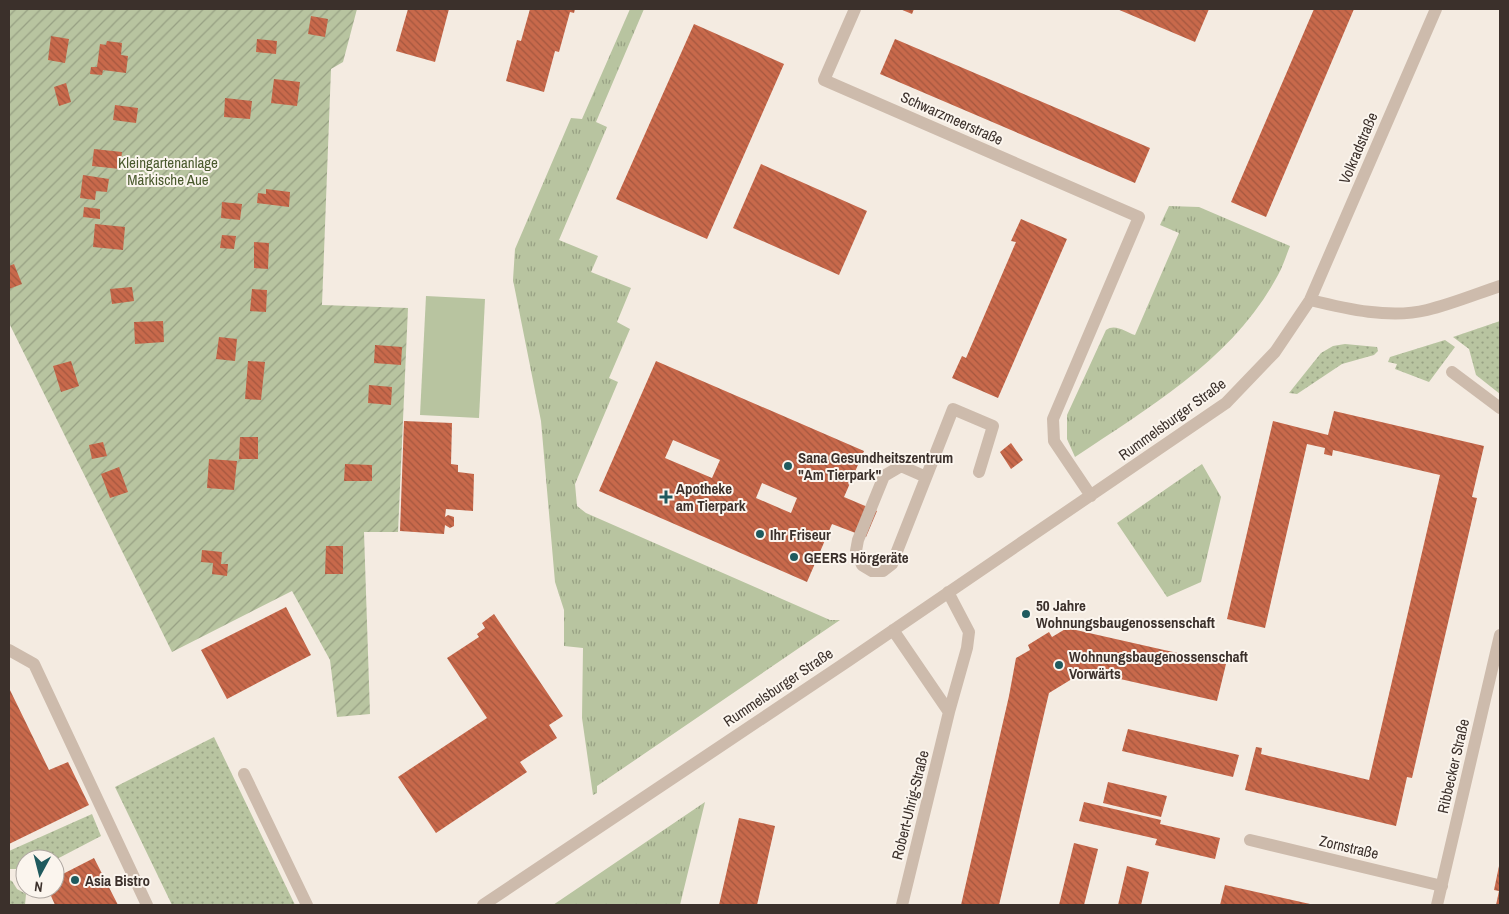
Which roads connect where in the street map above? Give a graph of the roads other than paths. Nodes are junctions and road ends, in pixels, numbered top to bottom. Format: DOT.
graph roads {
  1 [pos="855,9"];
  2 [pos="1436,9"];
  3 [pos="1500,286"];
  4 [pos="1310,300"];
  5 [pos="1452,372"];
  6 [pos="1500,408"];
  7 [pos="980,472"];
  8 [pos="926,477"];
  9 [pos="1091,496"];
  10 [pos="948,592"];
  11 [pos="893,630"];
  12 [pos="1500,635"];
  13 [pos="9,650"];
  14 [pos="949,712"];
  15 [pos="244,774"];
  16 [pos="1250,840"];
  17 [pos="1442,886"];
  18 [pos="147,905"];
  19 [pos="307,905"];
  20 [pos="483,905"];
  21 [pos="902,905"];
  22 [pos="1437,905"];
  1 -- 9 [label="street, Schwarzmeerstraße"];
  2 -- 4 [label="street, Volkradstraße"];
  3 -- 4 [label="street"];
  4 -- 9 [label="street, Rummelsburger Straße"];
  5 -- 6 [label="street"];
  7 -- 8 [label="street"];
  8 -- 8 [label="street"];
  9 -- 10 [label="street, Rummelsburger Straße"];
  10 -- 11 [label="street, Rummelsburger Straße"];
  10 -- 14 [label="street, Robert-Uhrig-Straße"];
  11 -- 14 [label="street"];
  11 -- 20 [label="street, Rummelsburger Straße"];
  12 -- 17 [label="street, Ribbecker Straße"];
  13 -- 18 [label="street"];
  14 -- 21 [label="street, Robert-Uhrig-Straße"];
  15 -- 19 [label="street"];
  16 -- 17 [label="street, Zornstraße"];
  17 -- 22 [label="street, Ribbecker Straße"];
}
